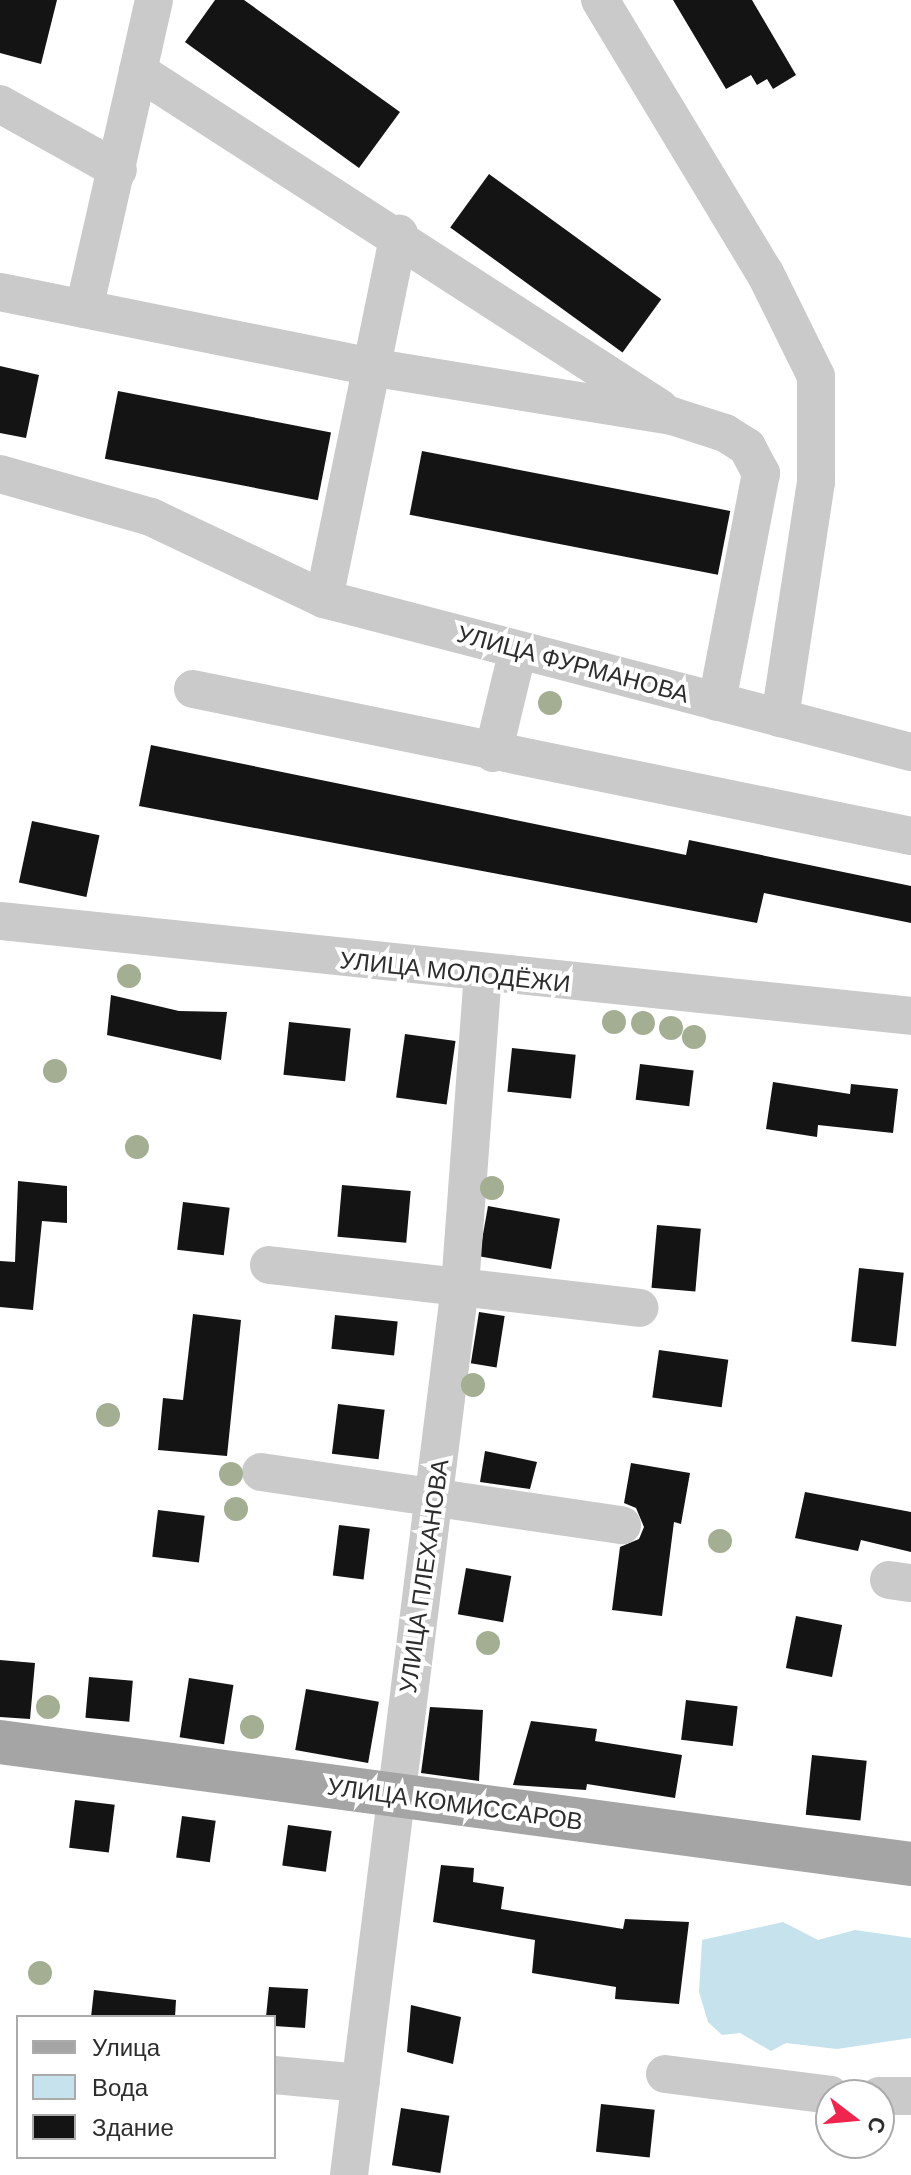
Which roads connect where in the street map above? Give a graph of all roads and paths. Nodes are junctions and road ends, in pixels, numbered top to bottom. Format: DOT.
graph roads {
  1 [pos="154,0"];
  2 [pos="600,0"];
  3 [pos="138,71"];
  4 [pos="0,104"];
  5 [pos="118,170"];
  6 [pos="399,234"];
  7 [pos="0,292"];
  8 [pos="84,309"];
  9 [pos="376,368"];
  10 [pos="672,416"];
  11 [pos="0,474"];
  12 [pos="324,599"];
  13 [pos="518,650"];
  14 [pos="193,689"];
  15 [pos="717,702"];
  16 [pos="780,718"];
  17 [pos="911,752"];
  18 [pos="493,753"];
  19 [pos="911,836"];
  20 [pos="0,921"];
  21 [pos="483,976"];
  22 [pos="911,1016"];
  23 [pos="269,1265"];
  24 [pos="460,1286"];
  25 [pos="640,1308"];
  26 [pos="261,1472"];
  27 [pos="436,1499"];
  28 [pos="622,1525"];
  29 [pos="0,1742"];
  30 [pos="394,1794"];
  31 [pos="911,1864"];
  32 [pos="665,2074"];
  33 [pos="276,2075"];
  34 [pos="361,2083"];
  35 [pos="815,2093"];
  36 [pos="349,2175"];
  1 -- 3 [label="street"];
  2 -- 16 [label="street"];
  3 -- 5 [label="street"];
  3 -- 6 [label="street"];
  4 -- 5 [label="street"];
  5 -- 8 [label="street"];
  6 -- 9 [label="street"];
  6 -- 10 [label="street"];
  7 -- 8 [label="street"];
  8 -- 9 [label="street"];
  9 -- 10 [label="street"];
  9 -- 12 [label="street"];
  10 -- 15 [label="street"];
  11 -- 12 [label="street, УЛИЦА ФУРМАНОВА"];
  12 -- 13 [label="street, УЛИЦА ФУРМАНОВА"];
  13 -- 15 [label="street, УЛИЦА ФУРМАНОВА"];
  13 -- 18 [label="street"];
  14 -- 18 [label="street"];
  15 -- 16 [label="street, УЛИЦА ФУРМАНОВА"];
  16 -- 17 [label="street, УЛИЦА ФУРМАНОВА"];
  18 -- 19 [label="street"];
  20 -- 21 [label="street, УЛИЦА МОЛОДЁЖИ"];
  21 -- 22 [label="street, УЛИЦА МОЛОДЁЖИ"];
  21 -- 24 [label="street, УЛИЦА ПЛЕХАНОВА"];
  23 -- 24 [label="street"];
  24 -- 25 [label="street"];
  24 -- 27 [label="street, УЛИЦА ПЛЕХАНОВА"];
  26 -- 27 [label="street"];
  27 -- 28 [label="street"];
  27 -- 30 [label="street, УЛИЦА ПЛЕХАНОВА"];
  29 -- 30 [label="main road, УЛИЦА КОМИССАРОВ"];
  30 -- 31 [label="main road, УЛИЦА КОМИССАРОВ"];
  30 -- 34 [label="street, УЛИЦА ПЛЕХАНОВА"];
  32 -- 35 [label="street"];
  33 -- 34 [label="street"];
  34 -- 36 [label="street, УЛИЦА ПЛЕХАНОВА"];
}
